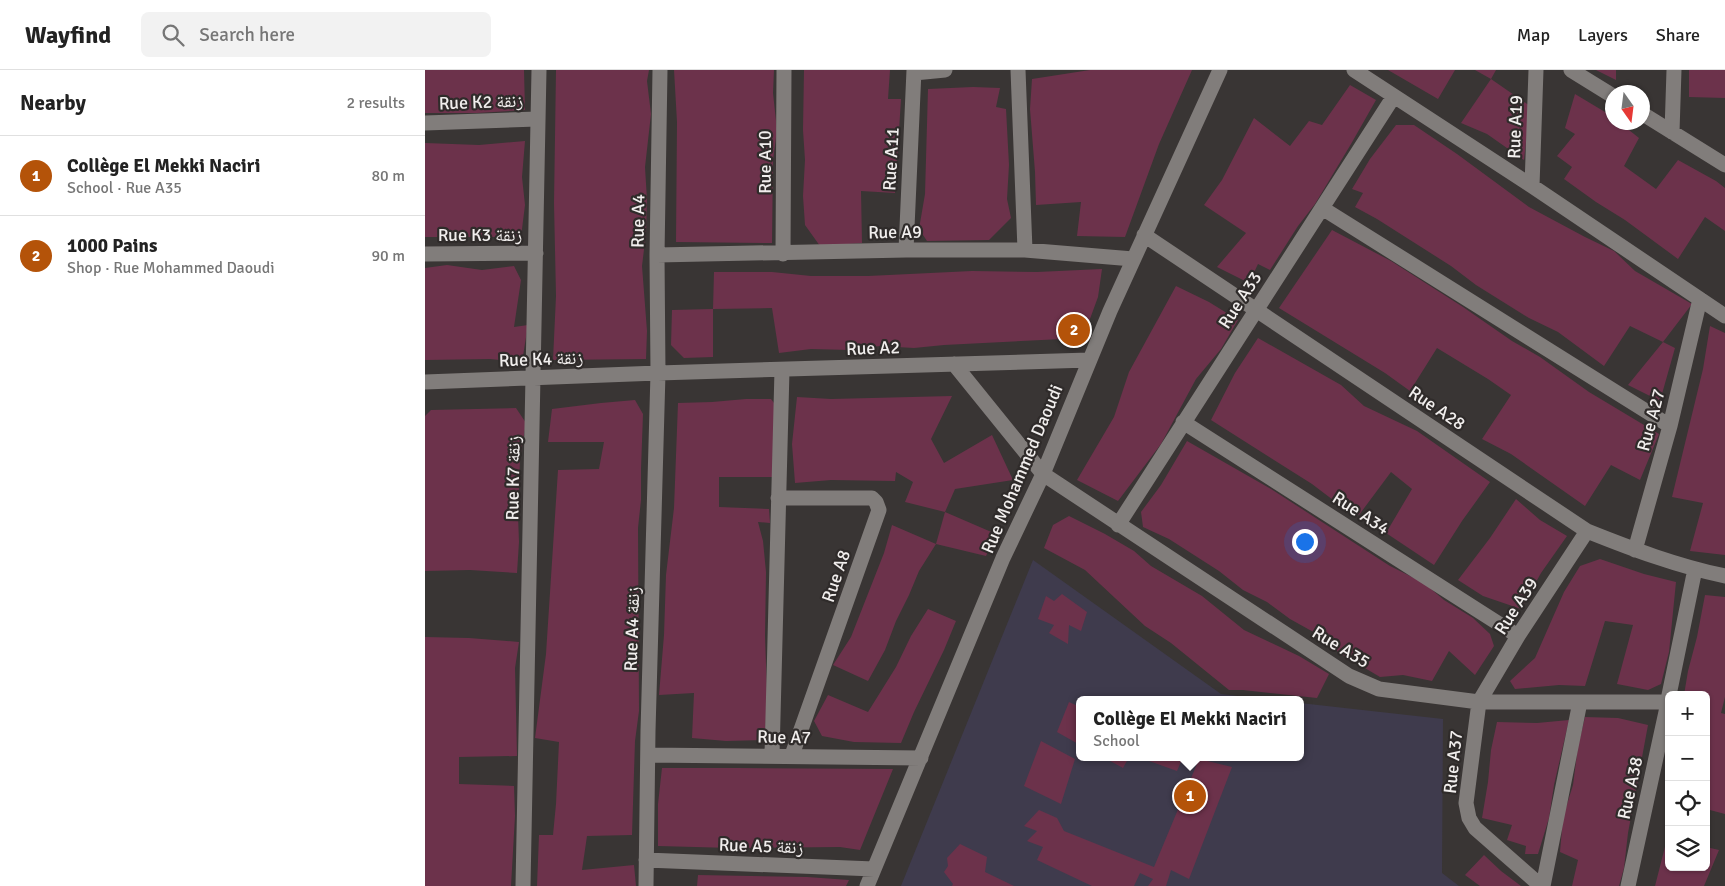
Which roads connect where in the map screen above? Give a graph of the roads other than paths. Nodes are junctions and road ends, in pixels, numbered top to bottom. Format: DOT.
graph roads {
  1 [pos="539,70"];
  2 [pos="660,70"];
  3 [pos="784,70"];
  4 [pos="945,70"];
  5 [pos="1018,70"];
  6 [pos="1220,70"];
  7 [pos="1354,70"];
  8 [pos="1536,70"];
  9 [pos="1571,70"];
  10 [pos="1675,70"];
  11 [pos="914,72"];
  12 [pos="1605,91"];
  13 [pos="1394,96"];
  14 [pos="1650,118"];
  15 [pos="537,119"];
  16 [pos="425,123"];
  17 [pos="1672,132"];
  18 [pos="1725,165"];
  19 [pos="1532,186"];
  20 [pos="1322,208"];
  21 [pos="1145,235"];
  22 [pos="906,250"];
  23 [pos="1025,250"];
  24 [pos="536,253"];
  25 [pos="425,254"];
  26 [pos="783,254"];
  27 [pos="657,255"];
  28 [pos="1133,259"];
  29 [pos="1700,299"];
  30 [pos="1257,309"];
  31 [pos="1725,316"];
  32 [pos="1089,360"];
  33 [pos="954,364"];
  34 [pos="782,370"];
  35 [pos="658,373"];
  36 [pos="533,378"];
  37 [pos="425,382"];
  38 [pos="1183,422"];
  39 [pos="1671,426"];
  40 [pos="1043,474"];
  41 [pos="778,498"];
  42 [pos="1118,525"];
  43 [pos="1587,531"];
  44 [pos="1635,550"];
  45 [pos="1695,569"];
  46 [pos="1725,576"];
  47 [pos="1518,636"];
  48 [pos="1670,691"];
  49 [pos="1665,698"];
  50 [pos="1479,702"];
  51 [pos="1580,702"];
  52 [pos="1665,716"];
  53 [pos="648,755"];
  54 [pos="772,755"];
  55 [pos="792,756"];
  56 [pos="921,758"];
  57 [pos="647,860"];
  58 [pos="874,869"];
  59 [pos="523,886"];
  60 [pos="646,886"];
  61 [pos="867,886"];
  62 [pos="1542,886"];
  63 [pos="1628,886"];
  1 -- 15 [label="street, Rue K7 زنقة"];
  2 -- 27 [label="street, Rue A4"];
  3 -- 26 [label="street, Rue A10"];
  4 -- 11 [label="street"];
  5 -- 23 [label="street"];
  6 -- 21 [label="street, Rue Mohammed Daoudi"];
  7 -- 13 [label="street"];
  8 -- 19 [label="street, Rue A19"];
  9 -- 12 [label="street"];
  10 -- 17 [label="street"];
  11 -- 22 [label="street, Rue A11"];
  13 -- 19 [label="street"];
  13 -- 20 [label="street, Rue A33"];
  14 -- 17 [label="street"];
  15 -- 16 [label="street, Rue K2 زنقة"];
  15 -- 24 [label="street, Rue K7 زنقة"];
  17 -- 18 [label="street"];
  19 -- 29 [label="street"];
  20 -- 30 [label="street, Rue A33"];
  20 -- 39 [label="street"];
  21 -- 28 [label="street, Rue Mohammed Daoudi"];
  21 -- 30 [label="street, Rue A28"];
  22 -- 23 [label="street, Rue A9"];
  22 -- 26 [label="street, Rue A9"];
  23 -- 28 [label="street, Rue A9"];
  24 -- 25 [label="street, Rue K3 زنقة"];
  24 -- 36 [label="street, Rue K7 زنقة"];
  26 -- 27 [label="street, Rue A9"];
  27 -- 35 [label="street, Rue A4"];
  28 -- 32 [label="street, Rue Mohammed Daoudi"];
  29 -- 31 [label="street"];
  29 -- 39 [label="street, Rue A27"];
  30 -- 38 [label="street, Rue A33"];
  30 -- 43 [label="street, Rue A28"];
  32 -- 33 [label="street, Rue A2"];
  32 -- 40 [label="street, Rue Mohammed Daoudi"];
  33 -- 34 [label="street, Rue A2"];
  33 -- 40 [label="street, Rue A35"];
  34 -- 35 [label="street, Rue A2"];
  34 -- 41 [label="street"];
  35 -- 36 [label="street, Rue K4 زنقة"];
  35 -- 53 [label="street, Rue A4 زنقة"];
  36 -- 37 [label="street, Rue K4 زنقة"];
  36 -- 59 [label="street, Rue K7 زنقة"];
  38 -- 42 [label="street, Rue A33"];
  38 -- 47 [label="street, Rue A34"];
  39 -- 44 [label="street, Rue A27"];
  40 -- 42 [label="street, Rue A35"];
  40 -- 56 [label="street, Rue Mohammed Daoudi"];
  41 -- 54 [label="street"];
  41 -- 55 [label="street, Rue A8"];
  42 -- 50 [label="street, Rue A35"];
  43 -- 44 [label="street, Rue A28"];
  43 -- 47 [label="street, Rue A39"];
  44 -- 45 [label="street, Rue A28"];
  45 -- 46 [label="street, Rue A28"];
  45 -- 48 [label="street, Rue A38"];
  47 -- 50 [label="street, Rue A39"];
  49 -- 51 [label="street, Rue A35"];
  50 -- 51 [label="street, Rue A35"];
  50 -- 62 [label="street, Rue A37"];
  51 -- 62 [label="street"];
  52 -- 63 [label="street, Rue A38"];
  53 -- 54 [label="street, Rue A7"];
  53 -- 57 [label="street, Rue A4 زنقة"];
  54 -- 55 [label="street, Rue A7"];
  55 -- 56 [label="street, Rue A7"];
  56 -- 58 [label="street, Rue Mohammed Daoudi"];
  57 -- 58 [label="street, Rue A5 زنقة"];
  57 -- 60 [label="street, Rue A4 زنقة"];
  58 -- 61 [label="street, Rue Mohammed Daoudi"];
}
